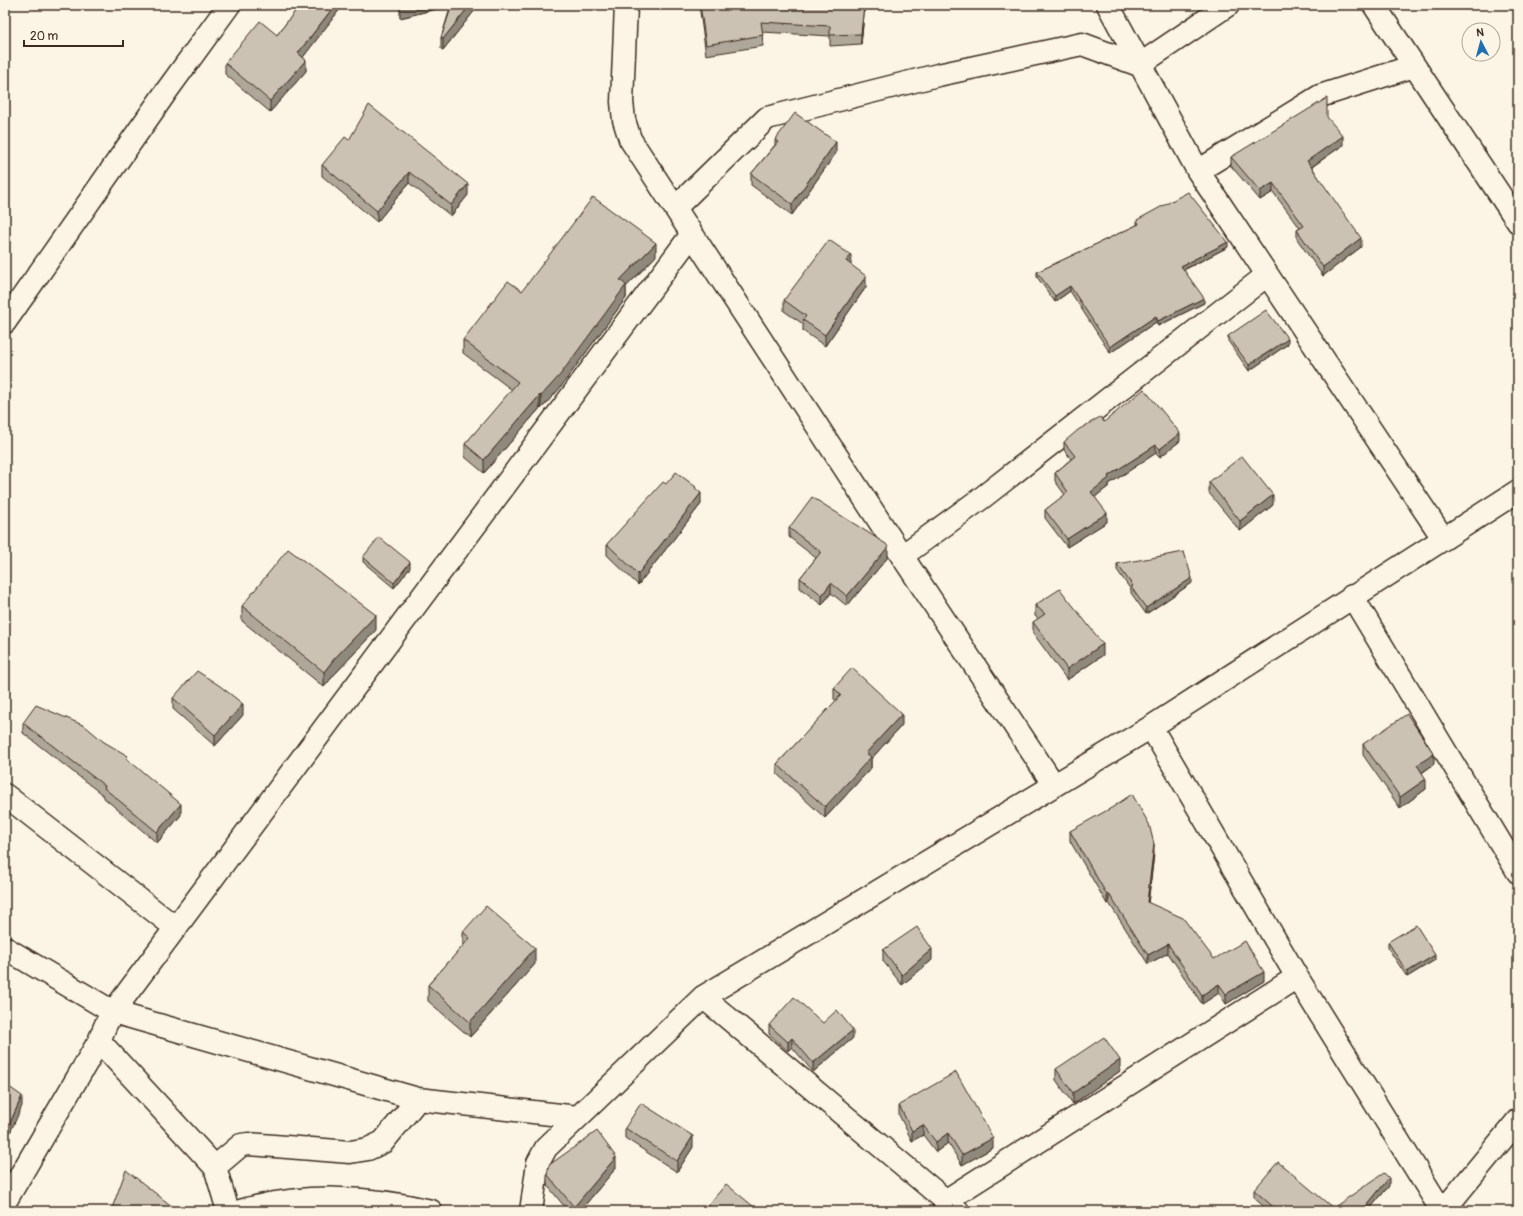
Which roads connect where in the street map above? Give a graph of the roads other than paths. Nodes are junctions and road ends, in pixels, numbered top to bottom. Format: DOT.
graph roads {
  1 [pos="229,5"];
  2 [pos="626,5"];
  3 [pos="1108,5"];
  4 [pos="1228,5"];
  5 [pos="1374,5"];
  6 [pos="1140,65"];
  7 [pos="1414,66"];
  8 [pos="1198,171"];
  9 [pos="675,208"];
  10 [pos="1518,222"];
  11 [pos="692,234"];
  12 [pos="1267,275"];
  13 [pos="5,322"];
  14 [pos="1518,491"];
  15 [pos="1443,538"];
  16 [pos="902,556"];
  17 [pos="1352,596"];
  18 [pos="1151,727"];
  19 [pos="1054,785"];
  20 [pos="5,795"];
  21 [pos="1518,872"];
  22 [pos="176,928"];
  23 [pos="5,948"];
  24 [pos="1297,977"];
  25 [pos="703,997"];
  26 [pos="113,1012"];
  27 [pos="99,1041"];
  28 [pos="418,1100"];
  29 [pos="578,1117"];
  30 [pos="1518,1120"];
  31 [pos="215,1167"];
  32 [pos="5,1202"];
  33 [pos="952,1206"];
  34 [pos="406,1208"];
  35 [pos="535,1209"];
  36 [pos="228,1211"];
  37 [pos="240,1211"];
  38 [pos="430,1211"];
  39 [pos="1442,1211"];
  1 -- 13 [label="street"];
  2 -- 9 [label="street"];
  3 -- 6 [label="street"];
  4 -- 6 [label="street"];
  5 -- 7 [label="street"];
  6 -- 8 [label="street"];
  6 -- 9 [label="street"];
  7 -- 8 [label="street"];
  7 -- 10 [label="street"];
  8 -- 12 [label="street"];
  9 -- 11 [label="street"];
  11 -- 16 [label="street"];
  11 -- 22 [label="street"];
  12 -- 15 [label="street"];
  12 -- 16 [label="street"];
  14 -- 15 [label="street"];
  15 -- 17 [label="street"];
  16 -- 19 [label="street"];
  17 -- 18 [label="street"];
  17 -- 21 [label="street"];
  18 -- 19 [label="street"];
  18 -- 24 [label="street"];
  19 -- 25 [label="street"];
  20 -- 22 [label="street"];
  22 -- 26 [label="street"];
  23 -- 26 [label="street"];
  24 -- 33 [label="street"];
  24 -- 39 [label="street"];
  25 -- 29 [label="street"];
  25 -- 33 [label="street"];
  26 -- 27 [label="street"];
  26 -- 28 [label="street"];
  27 -- 31 [label="street"];
  27 -- 32 [label="street"];
  28 -- 29 [label="street"];
  28 -- 31 [label="street"];
  29 -- 35 [label="street"];
  30 -- 39 [label="street"];
  31 -- 36 [label="street"];
  34 -- 37 [label="street"];
  34 -- 38 [label="street"];
}
